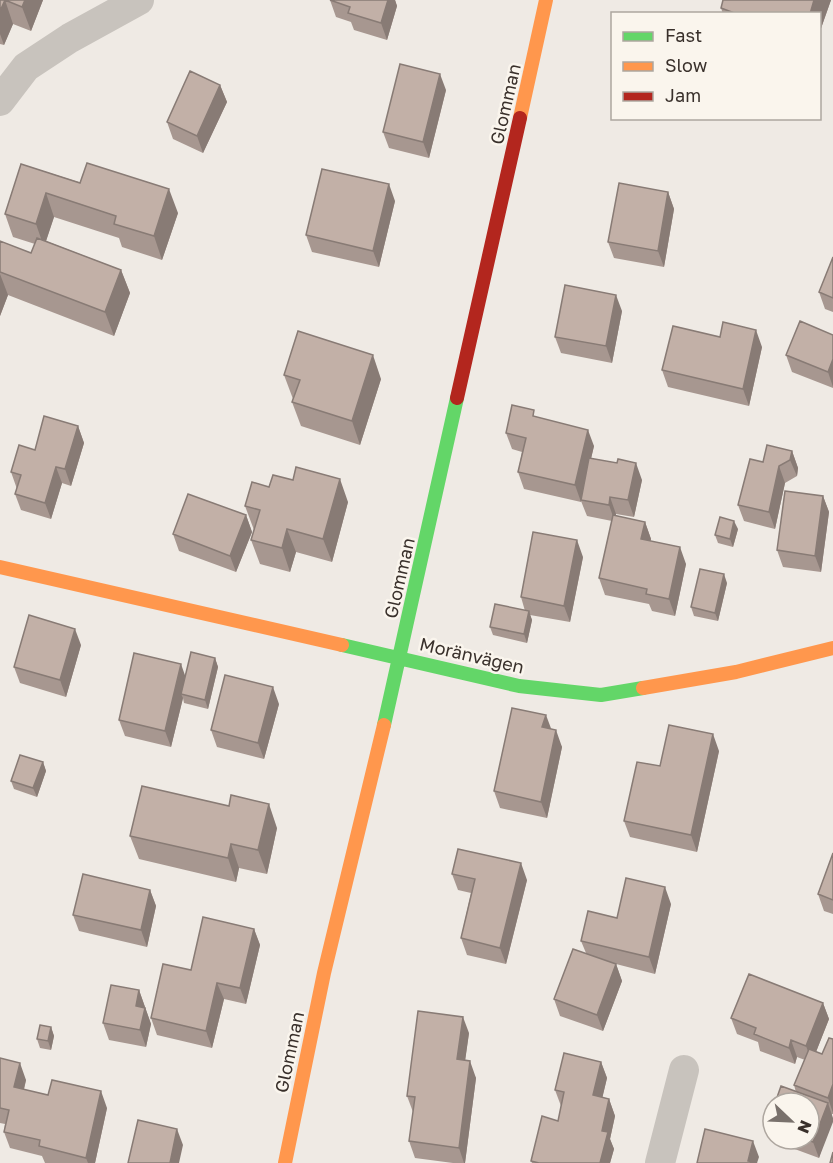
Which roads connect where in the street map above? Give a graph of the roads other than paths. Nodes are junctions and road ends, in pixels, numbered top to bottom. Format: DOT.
graph roads {
  1 [pos="139,0"];
  2 [pos="546,0"];
  3 [pos="0,101"];
  4 [pos="0,567"];
  5 [pos="833,648"];
  6 [pos="400,657"];
  7 [pos="684,1070"];
  8 [pos="285,1163"];
  9 [pos="660,1163"];
  1 -- 3 [label="street"];
  2 -- 6 [label="street, Glomman"];
  4 -- 6 [label="street, Moränvägen"];
  5 -- 6 [label="street, Moränvägen"];
  6 -- 8 [label="street, Glomman"];
  7 -- 9 [label="street"];
}
